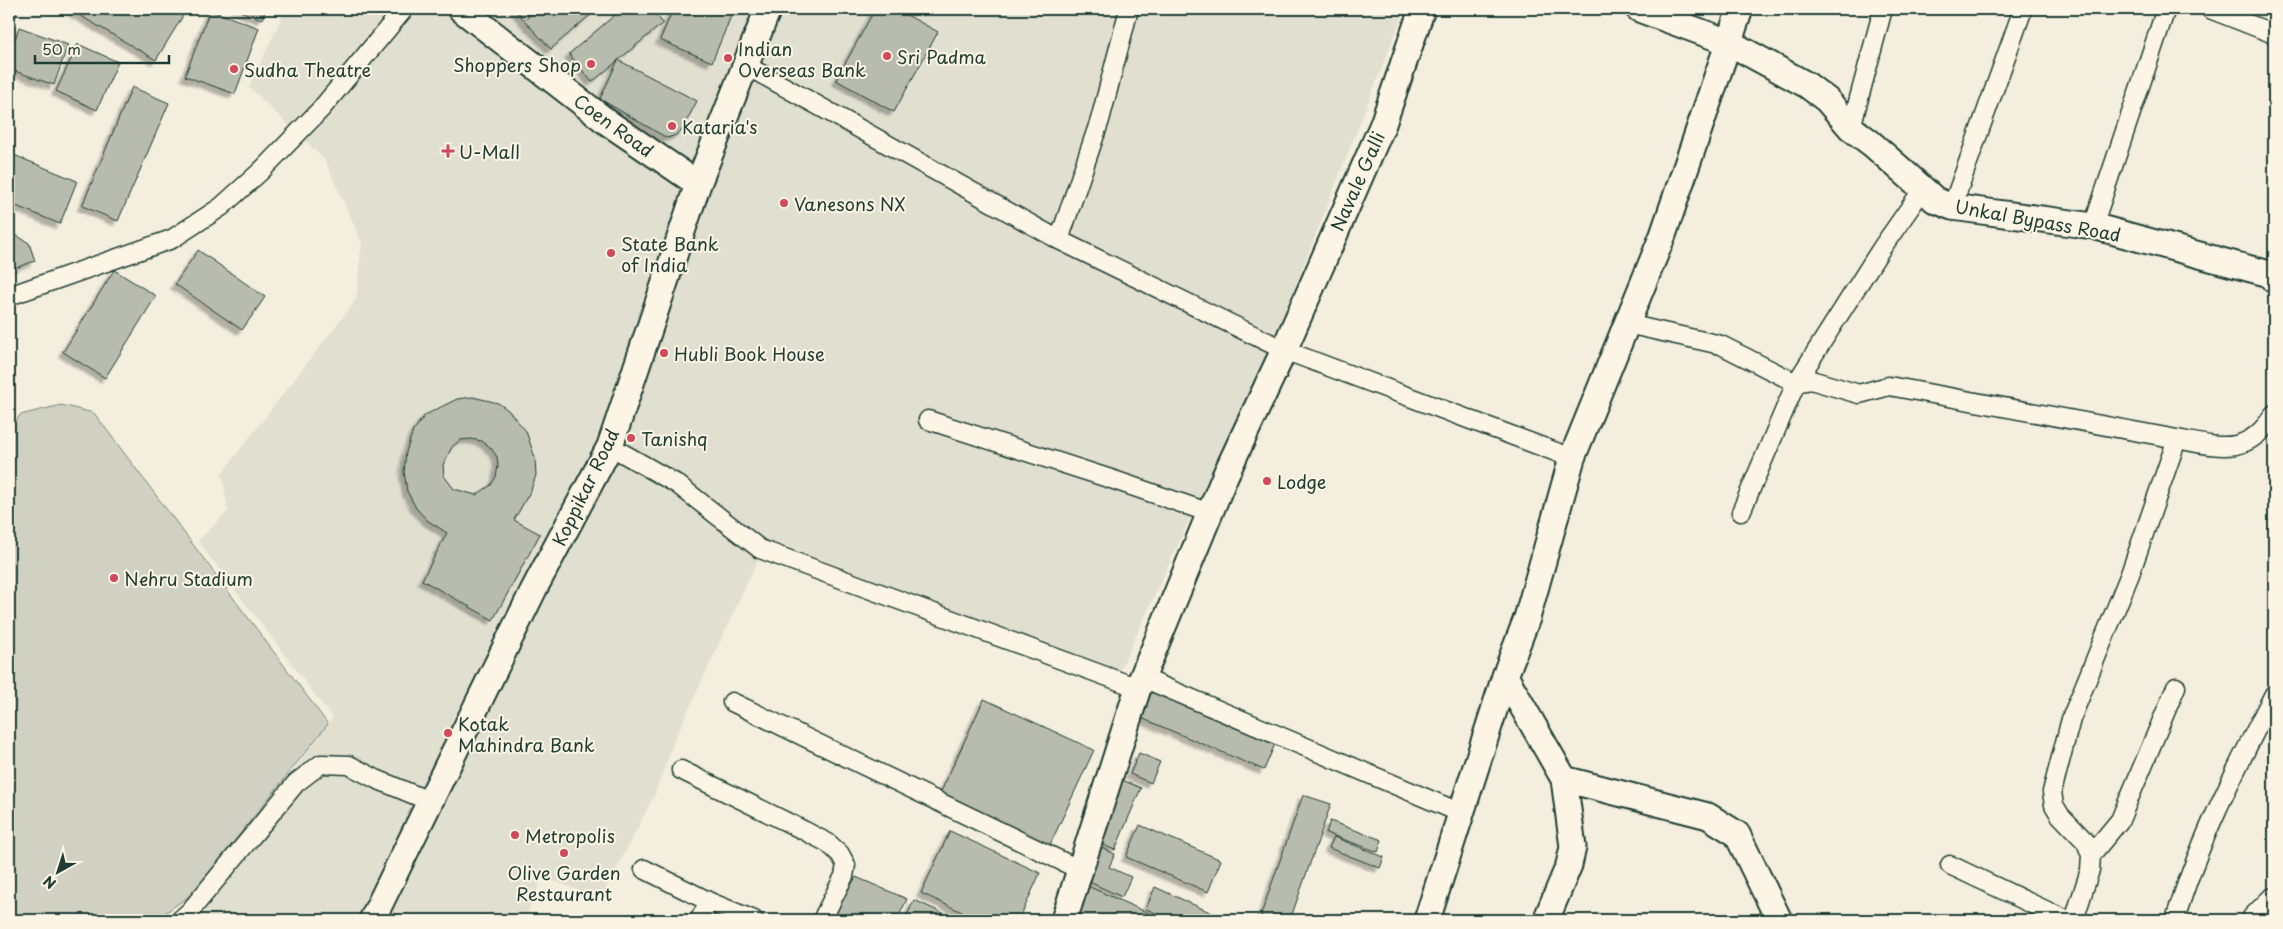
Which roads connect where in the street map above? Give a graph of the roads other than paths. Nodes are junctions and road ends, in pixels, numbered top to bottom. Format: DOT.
graph roads {
  1 [pos="404,9"];
  2 [pos="461,9"];
  3 [pos="768,9"];
  4 [pos="1129,9"];
  5 [pos="1422,9"];
  6 [pos="1639,9"];
  7 [pos="1740,9"];
  8 [pos="1883,9"];
  9 [pos="2023,9"];
  10 [pos="2166,9"];
  11 [pos="2210,9"];
  12 [pos="2274,34"];
  13 [pos="1728,42"];
  14 [pos="747,66"];
  15 [pos="1851,128"];
  16 [pos="698,184"];
  17 [pos="1923,189"];
  18 [pos="1952,207"];
  19 [pos="2093,226"];
  20 [pos="1058,240"];
  21 [pos="2274,276"];
  22 [pos="9,296"];
  23 [pos="1627,324"];
  24 [pos="1284,350"];
  25 [pos="1796,383"];
  26 [pos="2274,414"];
  27 [pos="928,420"];
  28 [pos="2177,439"];
  29 [pos="610,446"];
  30 [pos="1572,458"];
  31 [pos="1741,512"];
  32 [pos="1210,513"];
  33 [pos="1505,676"];
  34 [pos="1140,683"];
  35 [pos="2176,687"];
  36 [pos="2274,694"];
  37 [pos="732,702"];
  38 [pos="681,770"];
  39 [pos="1564,779"];
  40 [pos="429,801"];
  41 [pos="1461,813"];
  42 [pos="2091,855"];
  43 [pos="1950,864"];
  44 [pos="644,869"];
  45 [pos="1080,870"];
  46 [pos="710,902"];
  47 [pos="2274,902"];
  48 [pos="1553,918"];
  49 [pos="180,920"];
  50 [pos="372,920"];
  51 [pos="699,920"];
  52 [pos="754,920"];
  53 [pos="822,920"];
  54 [pos="1064,920"];
  55 [pos="1427,920"];
  56 [pos="1779,920"];
  57 [pos="2066,920"];
  58 [pos="2074,920"];
  59 [pos="2175,920"];
  60 [pos="2256,920"];
  1 -- 22 [label="street"];
  2 -- 16 [label="street, Coen Road"];
  3 -- 14 [label="street, Koppikar Road"];
  4 -- 20 [label="street"];
  5 -- 24 [label="street, Navale Galli"];
  6 -- 13 [label="street, Unkal Bypass Road"];
  7 -- 13 [label="street"];
  8 -- 15 [label="street"];
  9 -- 18 [label="street"];
  10 -- 19 [label="street"];
  11 -- 12 [label="street"];
  13 -- 15 [label="street, Unkal Bypass Road"];
  13 -- 23 [label="street"];
  14 -- 16 [label="street, Koppikar Road"];
  14 -- 20 [label="street"];
  15 -- 17 [label="street, Unkal Bypass Road"];
  16 -- 29 [label="street, Koppikar Road"];
  17 -- 18 [label="street, Unkal Bypass Road"];
  17 -- 25 [label="street"];
  18 -- 19 [label="street, Unkal Bypass Road"];
  19 -- 21 [label="street, Unkal Bypass Road"];
  20 -- 24 [label="street"];
  23 -- 25 [label="street"];
  23 -- 30 [label="street"];
  24 -- 30 [label="street"];
  24 -- 32 [label="street, Navale Galli"];
  25 -- 28 [label="street"];
  25 -- 31 [label="street"];
  26 -- 28 [label="street"];
  27 -- 32 [label="street"];
  28 -- 42 [label="street"];
  29 -- 34 [label="street"];
  29 -- 40 [label="street, Koppikar Road"];
  30 -- 33 [label="street"];
  32 -- 34 [label="street, Navale Galli"];
  33 -- 39 [label="street"];
  33 -- 41 [label="street"];
  34 -- 41 [label="street"];
  34 -- 45 [label="street, Navale Galli"];
  35 -- 42 [label="street"];
  36 -- 59 [label="street"];
  37 -- 45 [label="street"];
  38 -- 53 [label="street"];
  39 -- 48 [label="street"];
  39 -- 56 [label="street"];
  40 -- 49 [label="street"];
  40 -- 50 [label="street, Koppikar Road"];
  41 -- 55 [label="street"];
  42 -- 58 [label="street"];
  43 -- 57 [label="street"];
  44 -- 46 [label="street"];
  45 -- 54 [label="street, Navale Galli"];
  46 -- 51 [label="street"];
  46 -- 52 [label="street"];
  47 -- 60 [label="main road"];
}
